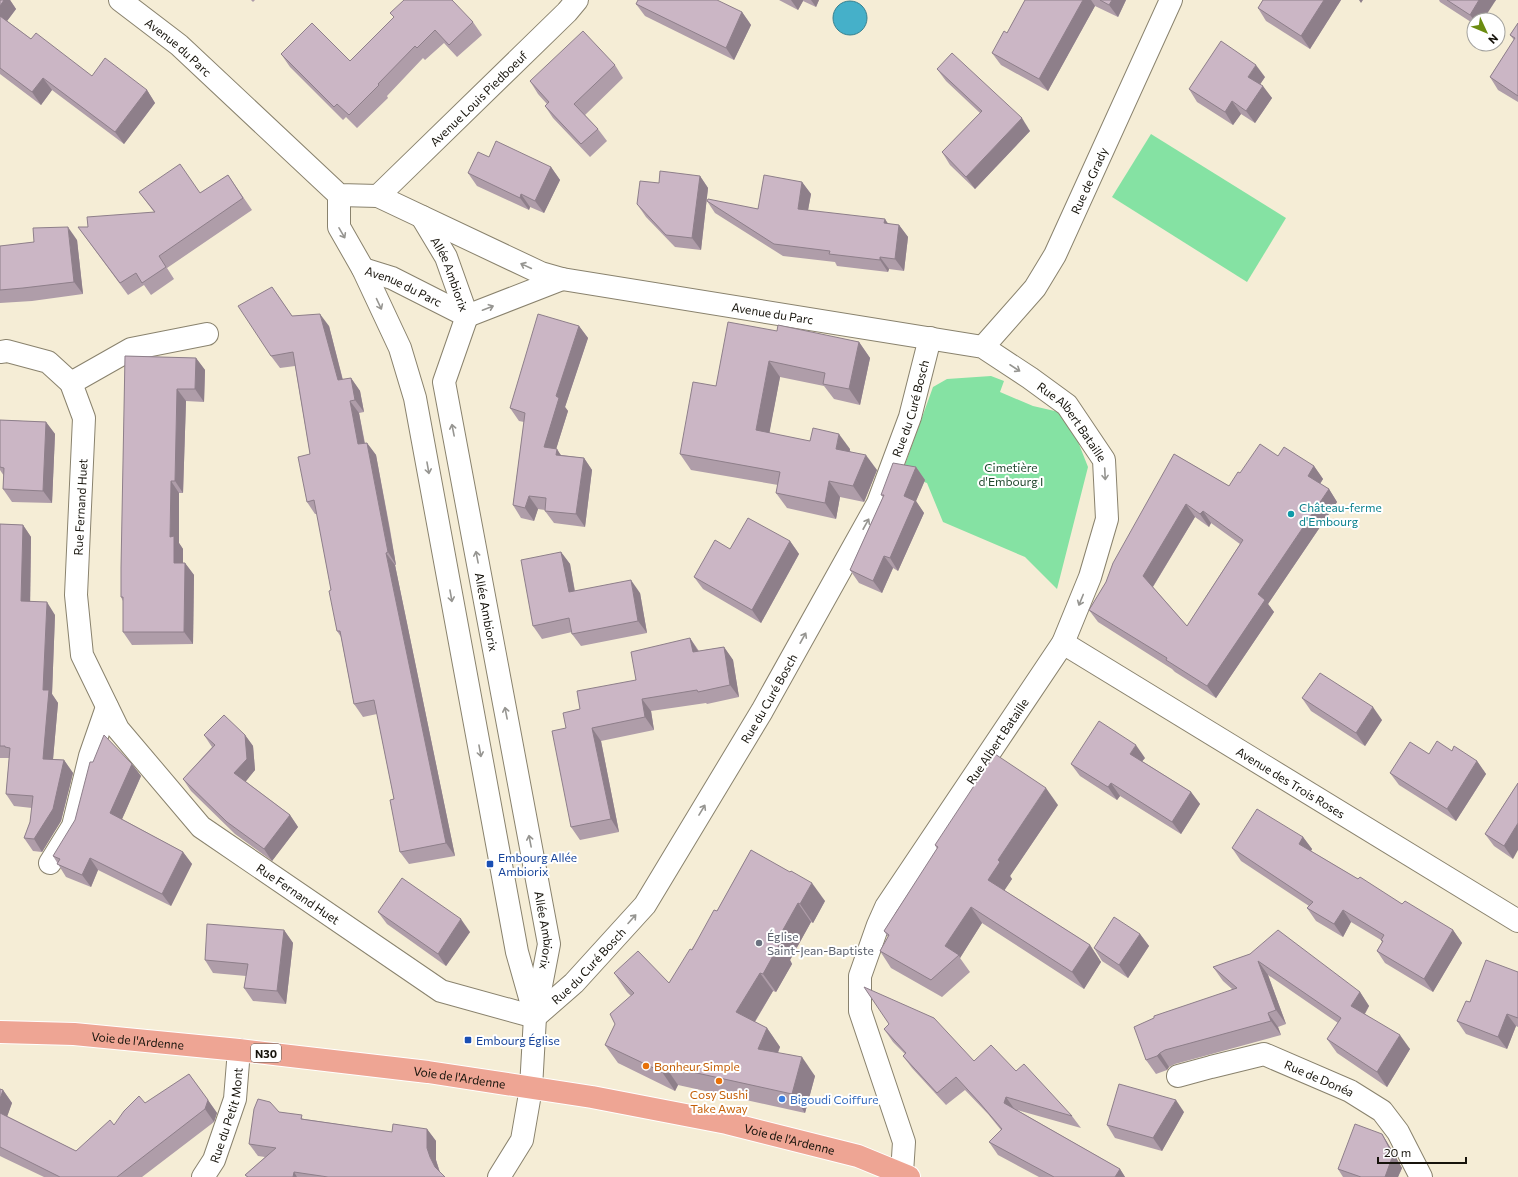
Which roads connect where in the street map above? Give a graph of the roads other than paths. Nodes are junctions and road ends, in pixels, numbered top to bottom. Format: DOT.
graph roads {
  1 [pos="120,0"];
  2 [pos="576,0"];
  3 [pos="1170,0"];
  4 [pos="339,195"];
  5 [pos="378,196"];
  6 [pos="422,217"];
  7 [pos="363,269"];
  8 [pos="562,279"];
  9 [pos="467,316"];
  10 [pos="207,334"];
  11 [pos="930,338"];
  12 [pos="982,347"];
  13 [pos="0,352"];
  14 [pos="71,383"];
  15 [pos="1063,643"];
  16 [pos="107,707"];
  17 [pos="50,863"];
  18 [pos="1518,921"];
  19 [pos="535,1017"];
  20 [pos="0,1032"];
  21 [pos="239,1050"];
  22 [pos="1178,1076"];
  23 [pos="532,1088"];
  24 [pos="905,1175"];
  25 [pos="203,1177"];
  26 [pos="499,1177"];
  27 [pos="1421,1177"];
  1 -- 4 [label="street, Avenue du Parc"];
  2 -- 5 [label="street, Avenue Louis Piedboeuf"];
  3 -- 12 [label="street, Rue de Grady"];
  4 -- 5 [label="street, Avenue du Parc"];
  4 -- 7 [label="street, Avenue du Parc, one-way"];
  5 -- 6 [label="street, Avenue du Parc"];
  8 -- 6 [label="street, Avenue du Parc, one-way"];
  6 -- 9 [label="street, Allée Ambiorix"];
  7 -- 9 [label="street, Avenue du Parc"];
  7 -- 19 [label="street, Allée Ambiorix, one-way"];
  9 -- 8 [label="street, one-way"];
  8 -- 11 [label="street, Avenue du Parc"];
  19 -- 9 [label="street, Allée Ambiorix, one-way"];
  10 -- 14 [label="street"];
  11 -- 12 [label="street, Avenue du Parc"];
  19 -- 11 [label="street, Rue du Curé Bosch, one-way"];
  12 -- 15 [label="street, Rue Albert Bataille, one-way"];
  13 -- 14 [label="street, Rue Fernand Huet"];
  14 -- 16 [label="street, Rue Fernand Huet"];
  15 -- 18 [label="street, Avenue des Trois Roses"];
  15 -- 24 [label="street, Rue Albert Bataille"];
  16 -- 17 [label="street"];
  16 -- 19 [label="street, Rue Fernand Huet"];
  19 -- 23 [label="street, Allée Ambiorix"];
  20 -- 21 [label="main road, Voie de l'Ardenne / N30"];
  21 -- 23 [label="main road, Voie de l'Ardenne / N30"];
  21 -- 25 [label="street, Rue du Petit Mont"];
  22 -- 27 [label="street, Rue de Donéa"];
  23 -- 24 [label="main road, Voie de l'Ardenne / N30"];
  23 -- 26 [label="street, Allée Ambiorix"];
}
